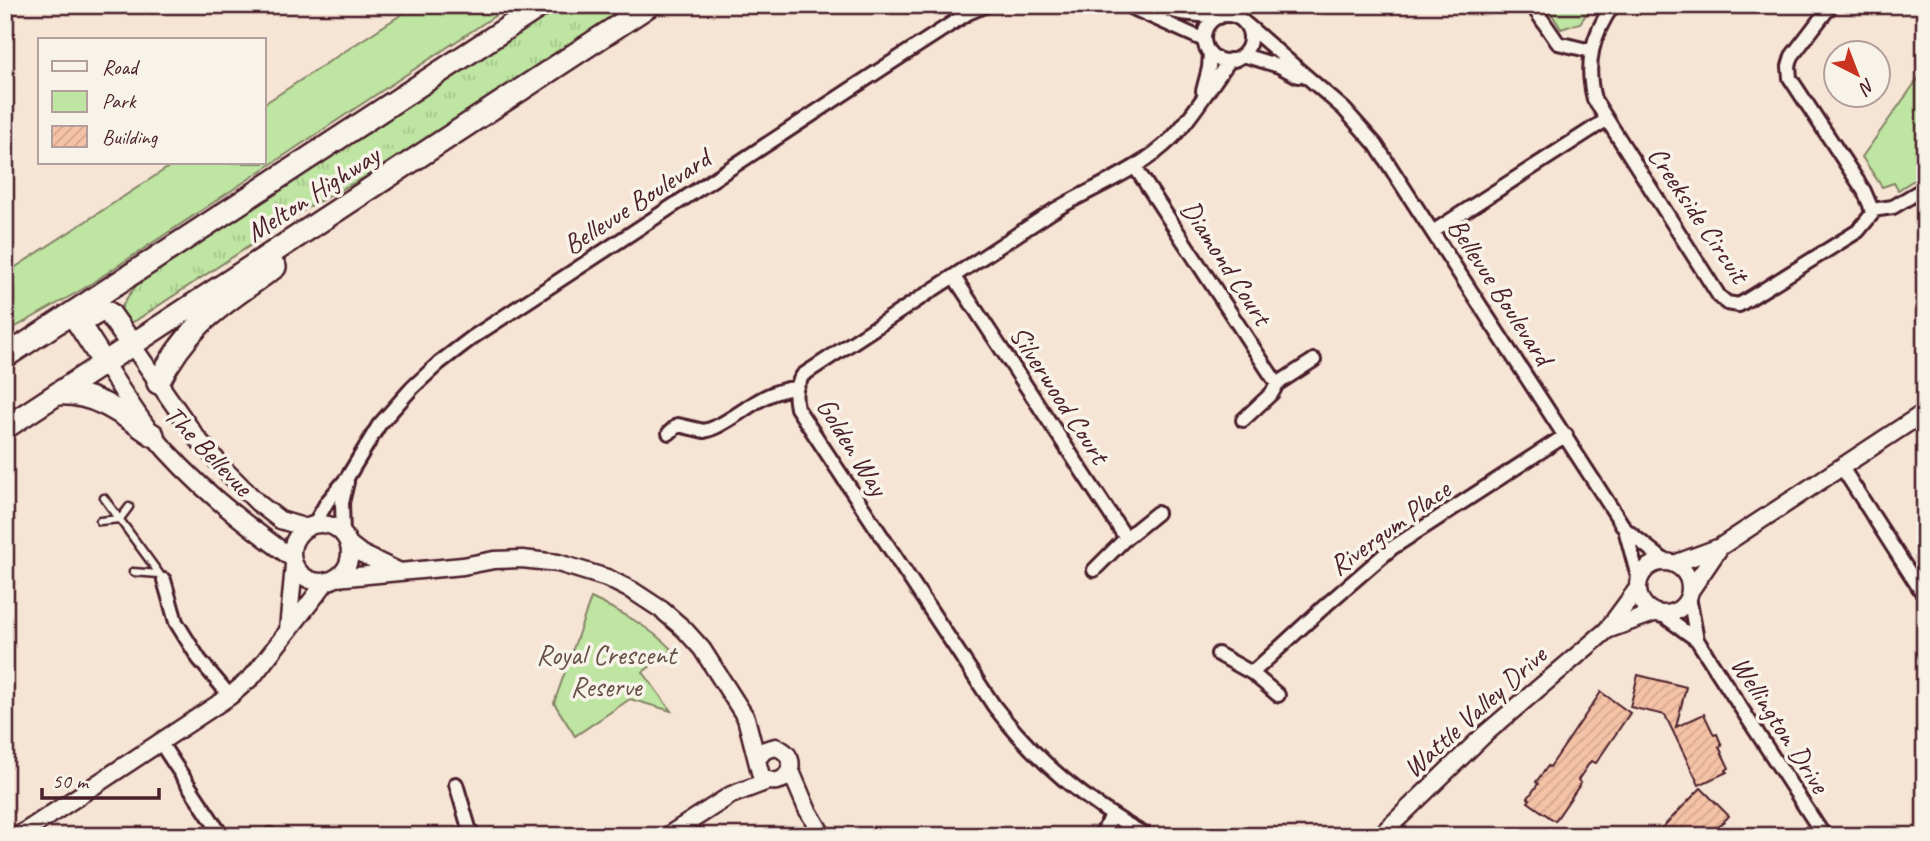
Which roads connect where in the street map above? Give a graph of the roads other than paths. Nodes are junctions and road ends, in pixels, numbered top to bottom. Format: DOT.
graph roads {
  1 [pos="542,5"];
  2 [pos="650,5"];
  3 [pos="987,5"];
  4 [pos="1126,5"];
  5 [pos="1145,5"];
  6 [pos="1532,5"];
  7 [pos="1613,5"];
  8 [pos="1830,5"];
  9 [pos="1219,17"];
  10 [pos="1246,24"];
  11 [pos="1204,40"];
  12 [pos="1591,51"];
  13 [pos="1210,53"];
  14 [pos="1243,55"];
  15 [pos="1230,61"];
  16 [pos="1323,90"];
  17 [pos="1200,101"];
  18 [pos="1606,120"];
  19 [pos="1135,167"];
  20 [pos="383,181"];
  21 [pos="1925,188"];
  22 [pos="1872,210"];
  23 [pos="1434,231"];
  24 [pos="954,277"];
  25 [pos="76,319"];
  26 [pos="132,345"];
  27 [pos="5,357"];
  28 [pos="1314,360"];
  29 [pos="104,363"];
  30 [pos="5,372"];
  31 [pos="158,383"];
  32 [pos="1277,384"];
  33 [pos="796,388"];
  34 [pos="57,394"];
  35 [pos="1925,412"];
  36 [pos="1243,420"];
  37 [pos="5,428"];
  38 [pos="669,433"];
  39 [pos="153,435"];
  40 [pos="1566,435"];
  41 [pos="1841,466"];
  42 [pos="347,478"];
  43 [pos="104,498"];
  44 [pos="130,506"];
  45 [pos="1157,513"];
  46 [pos="120,519"];
  47 [pos="100,521"];
  48 [pos="311,526"];
  49 [pos="1625,528"];
  50 [pos="1126,538"];
  51 [pos="346,539"];
  52 [pos="1720,547"];
  53 [pos="293,561"];
  54 [pos="1670,563"];
  55 [pos="1094,570"];
  56 [pos="398,571"];
  57 [pos="134,572"];
  58 [pos="162,577"];
  59 [pos="331,580"];
  60 [pos="1638,584"];
  61 [pos="1690,594"];
  62 [pos="1925,597"];
  63 [pos="1657,613"];
  64 [pos="288,630"];
  65 [pos="1607,630"];
  66 [pos="1697,640"];
  67 [pos="1218,654"];
  68 [pos="1252,673"];
  69 [pos="1278,695"];
  70 [pos="230,696"];
  71 [pos="746,718"];
  72 [pos="159,743"];
  73 [pos="776,747"];
  74 [pos="757,762"];
  75 [pos="790,769"];
  76 [pos="769,781"];
  77 [pos="456,784"];
  78 [pos="731,795"];
  79 [pos="807,809"];
  80 [pos="1112,816"];
  81 [pos="18,836"];
  82 [pos="222,836"];
  83 [pos="474,836"];
  84 [pos="667,836"];
  85 [pos="823,836"];
  86 [pos="1100,836"];
  87 [pos="1147,836"];
  88 [pos="1380,836"];
  89 [pos="1824,836"];
  1 -- 25 [label="highway, Melton Highway"];
  2 -- 20 [label="highway, Melton Highway"];
  3 -- 42 [label="street, Bellevue Boulevard"];
  4 -- 11 [label="street"];
  5 -- 9 [label="street"];
  6 -- 12 [label="street"];
  7 -- 12 [label="street, Creekside Circuit"];
  8 -- 22 [label="street"];
  9 -- 10 [label="street"];
  9 -- 11 [label="street"];
  10 -- 14 [label="street"];
  10 -- 16 [label="street, Bellevue Boulevard"];
  11 -- 13 [label="street"];
  12 -- 18 [label="street, Creekside Circuit"];
  13 -- 15 [label="street"];
  13 -- 17 [label="street, Golden Way"];
  14 -- 15 [label="street"];
  14 -- 16 [label="street, Bellevue Boulevard"];
  15 -- 17 [label="street, Golden Way"];
  16 -- 23 [label="street, Bellevue Boulevard"];
  17 -- 19 [label="street, Golden Way"];
  18 -- 22 [label="street, Creekside Circuit"];
  18 -- 23 [label="street"];
  19 -- 24 [label="street, Golden Way"];
  19 -- 32 [label="street, Diamond Court"];
  20 -- 26 [label="highway, Melton Highway"];
  20 -- 31 [label="highway"];
  21 -- 22 [label="street"];
  23 -- 40 [label="street, Bellevue Boulevard"];
  24 -- 33 [label="street, Golden Way"];
  24 -- 50 [label="street, Silverwood Court"];
  25 -- 26 [label="highway"];
  25 -- 27 [label="highway, Melton Highway"];
  25 -- 29 [label="highway"];
  25 -- 30 [label="highway"];
  26 -- 29 [label="highway, Melton Highway"];
  26 -- 31 [label="street, The Bellevue"];
  28 -- 32 [label="street"];
  29 -- 34 [label="highway, Melton Highway"];
  29 -- 39 [label="street, The Bellevue"];
  31 -- 48 [label="street, The Bellevue"];
  32 -- 36 [label="street"];
  33 -- 38 [label="street"];
  33 -- 80 [label="street, Golden Way"];
  34 -- 37 [label="highway, Melton Highway"];
  34 -- 39 [label="highway"];
  35 -- 41 [label="street"];
  39 -- 53 [label="street, The Bellevue"];
  40 -- 49 [label="street, Bellevue Boulevard"];
  40 -- 68 [label="street, Rivergum Place"];
  41 -- 52 [label="street"];
  41 -- 62 [label="street"];
  42 -- 48 [label="street, Bellevue Boulevard"];
  42 -- 51 [label="street, Bellevue Boulevard"];
  43 -- 46 [label="lane"];
  44 -- 46 [label="lane"];
  45 -- 50 [label="street"];
  46 -- 47 [label="lane"];
  46 -- 58 [label="lane"];
  48 -- 51 [label="street"];
  48 -- 53 [label="street"];
  49 -- 54 [label="street, Bellevue Boulevard"];
  49 -- 60 [label="street, Bellevue Boulevard"];
  50 -- 55 [label="street"];
  51 -- 56 [label="street"];
  51 -- 59 [label="street"];
  52 -- 54 [label="street"];
  52 -- 61 [label="street"];
  53 -- 59 [label="street"];
  53 -- 64 [label="street"];
  54 -- 60 [label="street"];
  54 -- 61 [label="street"];
  56 -- 59 [label="street"];
  56 -- 71 [label="street"];
  57 -- 58 [label="lane"];
  58 -- 70 [label="street"];
  59 -- 64 [label="street"];
  60 -- 63 [label="street"];
  60 -- 65 [label="street, Wattle Valley Drive"];
  61 -- 63 [label="street"];
  61 -- 66 [label="street, Wellington Drive"];
  63 -- 65 [label="street, Wattle Valley Drive"];
  63 -- 66 [label="street, Wellington Drive"];
  64 -- 70 [label="street"];
  65 -- 88 [label="street, Wattle Valley Drive"];
  66 -- 89 [label="street, Wellington Drive"];
  67 -- 68 [label="street"];
  68 -- 69 [label="street"];
  70 -- 72 [label="street"];
  71 -- 73 [label="street"];
  71 -- 74 [label="street"];
  72 -- 81 [label="street"];
  72 -- 82 [label="street"];
  73 -- 74 [label="street"];
  73 -- 75 [label="street"];
  74 -- 76 [label="street"];
  74 -- 78 [label="street"];
  75 -- 76 [label="street"];
  75 -- 79 [label="street"];
  76 -- 78 [label="street"];
  76 -- 79 [label="street"];
  77 -- 83 [label="street"];
  78 -- 84 [label="street"];
  79 -- 85 [label="street"];
  80 -- 86 [label="street"];
  80 -- 87 [label="street, Golden Way"];
}
